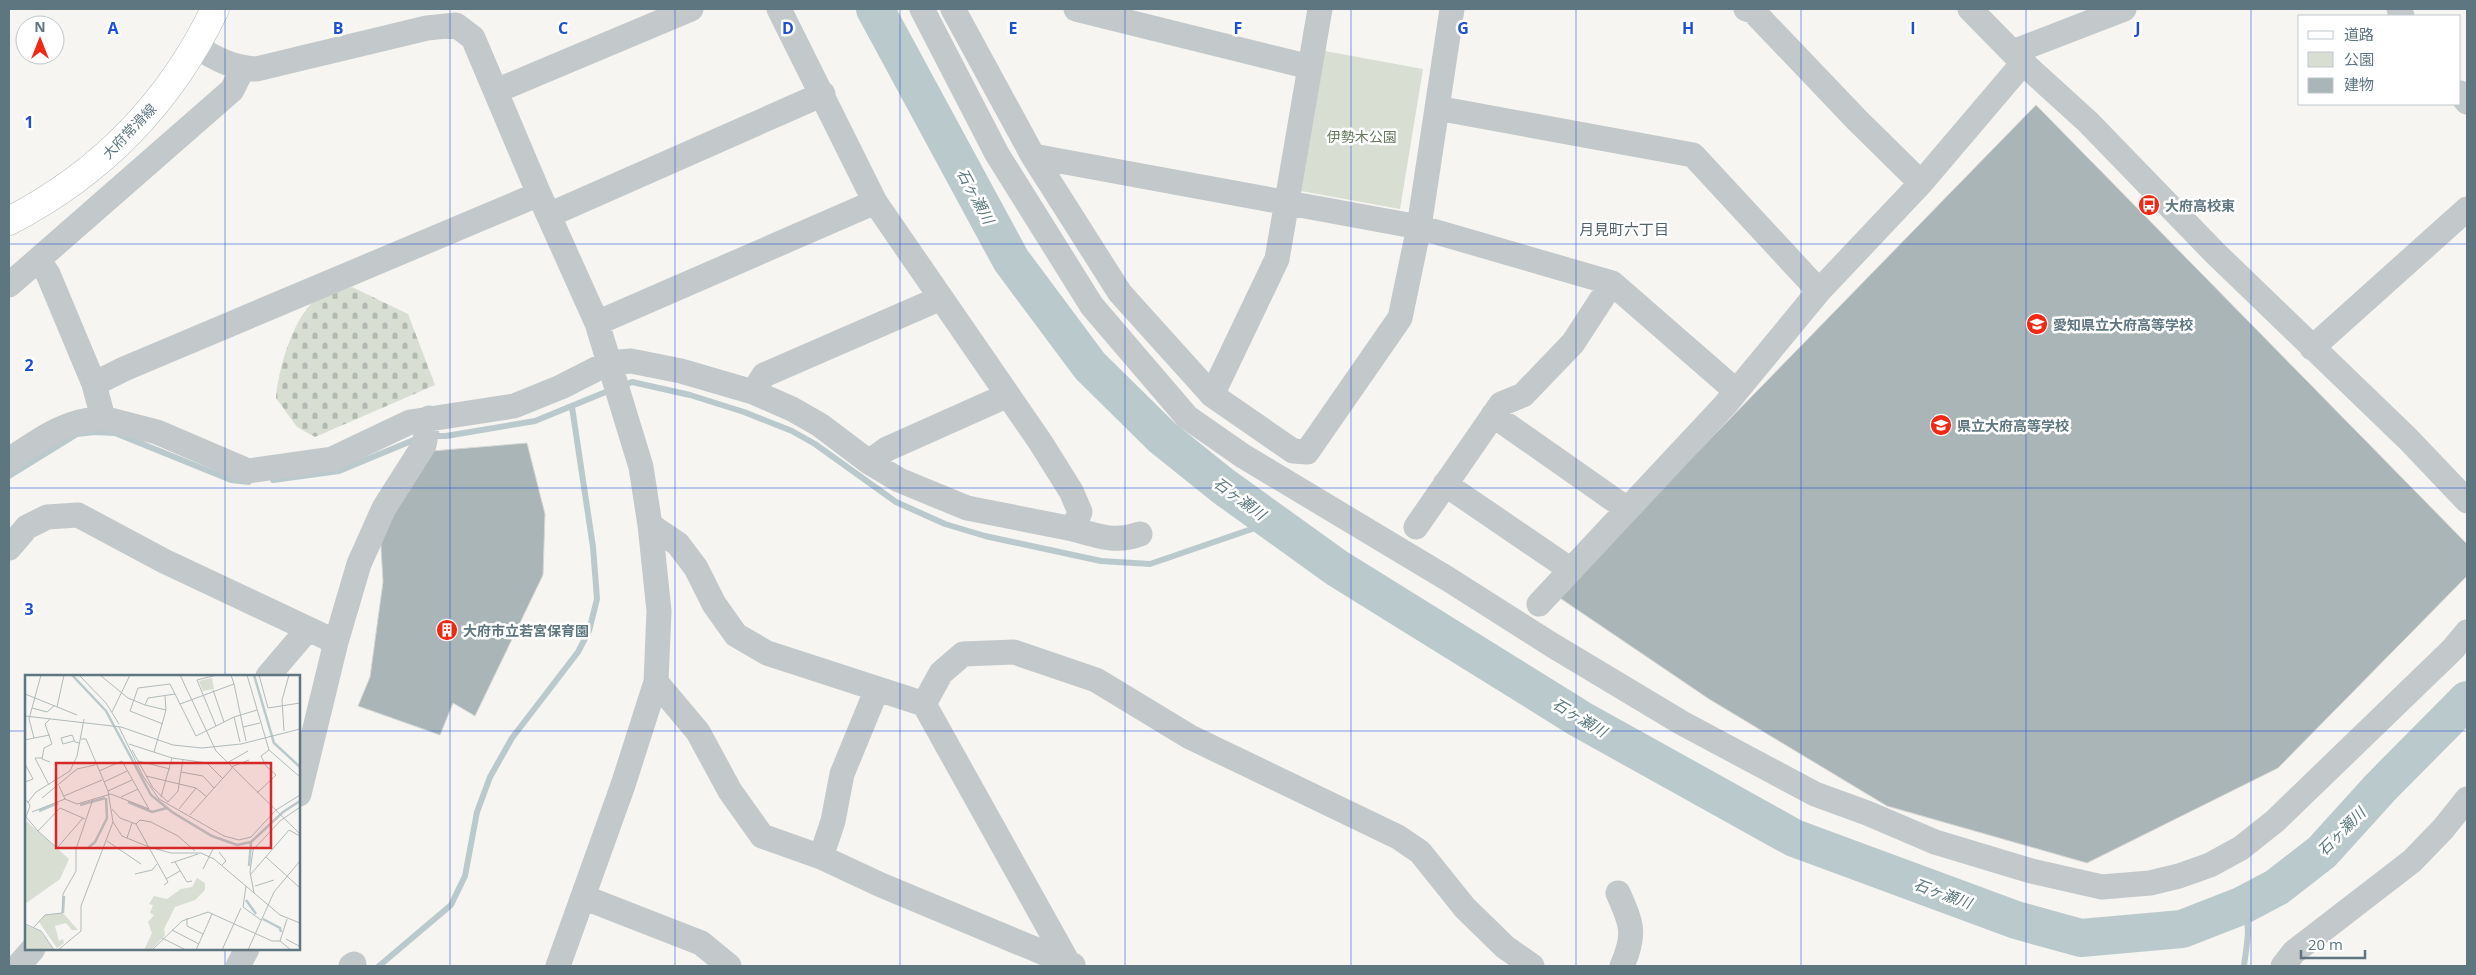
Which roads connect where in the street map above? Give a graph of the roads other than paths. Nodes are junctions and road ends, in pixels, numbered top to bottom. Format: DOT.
graph roads {
  1 [pos="216,9"];
  2 [pos="691,9"];
  3 [pos="779,9"];
  4 [pos="922,9"];
  5 [pos="953,9"];
  6 [pos="1076,9"];
  7 [pos="1320,9"];
  8 [pos="1452,9"];
  9 [pos="1746,9"];
  10 [pos="1970,9"];
  11 [pos="2124,9"];
  12 [pos="458,17"];
  13 [pos="197,47"];
  14 [pos="2018,57"];
  15 [pos="1310,67"];
  16 [pos="243,68"];
  17 [pos="496,91"];
  18 [pos="823,94"];
  19 [pos="1437,108"];
  20 [pos="1033,156"];
  21 [pos="1921,183"];
  22 [pos="875,202"];
  23 [pos="1288,202"];
  24 [pos="544,204"];
  25 [pos="2467,209"];
  26 [pos="9,221"];
  27 [pos="1419,227"];
  28 [pos="39,261"];
  29 [pos="1612,283"];
  30 [pos="9,285"];
  31 [pos="1819,291"];
  32 [pos="941,298"];
  33 [pos="597,323"];
  34 [pos="2312,348"];
  35 [pos="610,369"];
  36 [pos="94,384"];
  37 [pos="1736,391"];
  38 [pos="753,392"];
  39 [pos="1008,395"];
  40 [pos="1212,395"];
  41 [pos="1493,415"];
  42 [pos="103,418"];
  43 [pos="429,418"];
  44 [pos="9,460"];
  45 [pos="869,462"];
  46 [pos="1445,484"];
  47 [pos="2467,501"];
  48 [pos="1627,510"];
  49 [pos="650,525"];
  50 [pos="1416,527"];
  51 [pos="1073,530"];
  52 [pos="1140,534"];
  53 [pos="9,548"];
  54 [pos="1571,570"];
  55 [pos="1539,604"];
  56 [pos="308,629"];
  57 [pos="2467,632"];
  58 [pos="336,642"];
  59 [pos="269,675"];
  60 [pos="656,682"];
  61 [pos="878,689"];
  62 [pos="924,704"];
  63 [pos="300,790"];
  64 [pos="2467,799"];
  65 [pos="821,857"];
  66 [pos="1618,893"];
  67 [pos="583,897"];
  68 [pos="32,950"];
  69 [pos="246,950"];
  70 [pos="18,966"];
  71 [pos="238,966"];
  72 [pos="558,966"];
  73 [pos="729,966"];
  74 [pos="1072,966"];
  75 [pos="1532,966"];
  76 [pos="1622,966"];
  77 [pos="2283,966"];
  1 -- 13 [label="main road, 大府常滑線"];
  2 -- 17 [label="street"];
  3 -- 18 [label="street"];
  4 -- 57 [label="street"];
  5 -- 20 [label="street"];
  6 -- 15 [label="street"];
  7 -- 15 [label="street"];
  8 -- 19 [label="street"];
  9 -- 21 [label="street"];
  10 -- 14 [label="street"];
  11 -- 14 [label="street"];
  12 -- 16 [label="street"];
  12 -- 17 [label="street"];
  13 -- 16 [label="street"];
  13 -- 26 [label="main road, 大府常滑線"];
  14 -- 21 [label="street"];
  14 -- 34 [label="street"];
  15 -- 23 [label="street"];
  16 -- 28 [label="street"];
  17 -- 24 [label="street"];
  18 -- 22 [label="street"];
  18 -- 24 [label="street"];
  19 -- 27 [label="street"];
  19 -- 31 [label="street"];
  20 -- 23 [label="street"];
  20 -- 40 [label="street"];
  21 -- 31 [label="street"];
  22 -- 32 [label="street"];
  22 -- 33 [label="street"];
  23 -- 27 [label="street"];
  23 -- 40 [label="street"];
  24 -- 33 [label="street"];
  24 -- 36 [label="street"];
  25 -- 34 [label="street"];
  27 -- 29 [label="street"];
  27 -- 40 [label="street"];
  28 -- 30 [label="street"];
  28 -- 36 [label="street"];
  29 -- 37 [label="street"];
  29 -- 41 [label="street"];
  31 -- 37 [label="street"];
  32 -- 38 [label="street"];
  32 -- 39 [label="street"];
  33 -- 35 [label="street"];
  34 -- 47 [label="street"];
  35 -- 38 [label="street"];
  35 -- 43 [label="street"];
  35 -- 49 [label="street"];
  36 -- 42 [label="street"];
  37 -- 48 [label="street"];
  38 -- 45 [label="street"];
  39 -- 45 [label="street"];
  39 -- 51 [label="street"];
  41 -- 46 [label="street"];
  41 -- 48 [label="street"];
  42 -- 43 [label="street"];
  42 -- 44 [label="street"];
  43 -- 58 [label="street"];
  45 -- 51 [label="street"];
  46 -- 50 [label="street"];
  46 -- 54 [label="street"];
  48 -- 54 [label="street"];
  49 -- 60 [label="street"];
  49 -- 61 [label="street"];
  51 -- 52 [label="street"];
  53 -- 56 [label="street"];
  54 -- 55 [label="street"];
  56 -- 58 [label="street"];
  56 -- 59 [label="street"];
  58 -- 63 [label="street"];
  60 -- 65 [label="street"];
  60 -- 67 [label="street"];
  61 -- 62 [label="street"];
  61 -- 65 [label="street"];
  62 -- 74 [label="street"];
  62 -- 75 [label="street"];
  64 -- 77 [label="street"];
  65 -- 74 [label="street"];
  66 -- 76 [label="street"];
  67 -- 72 [label="street"];
  67 -- 73 [label="street"];
  68 -- 70 [label="street"];
  69 -- 71 [label="street"];
}
